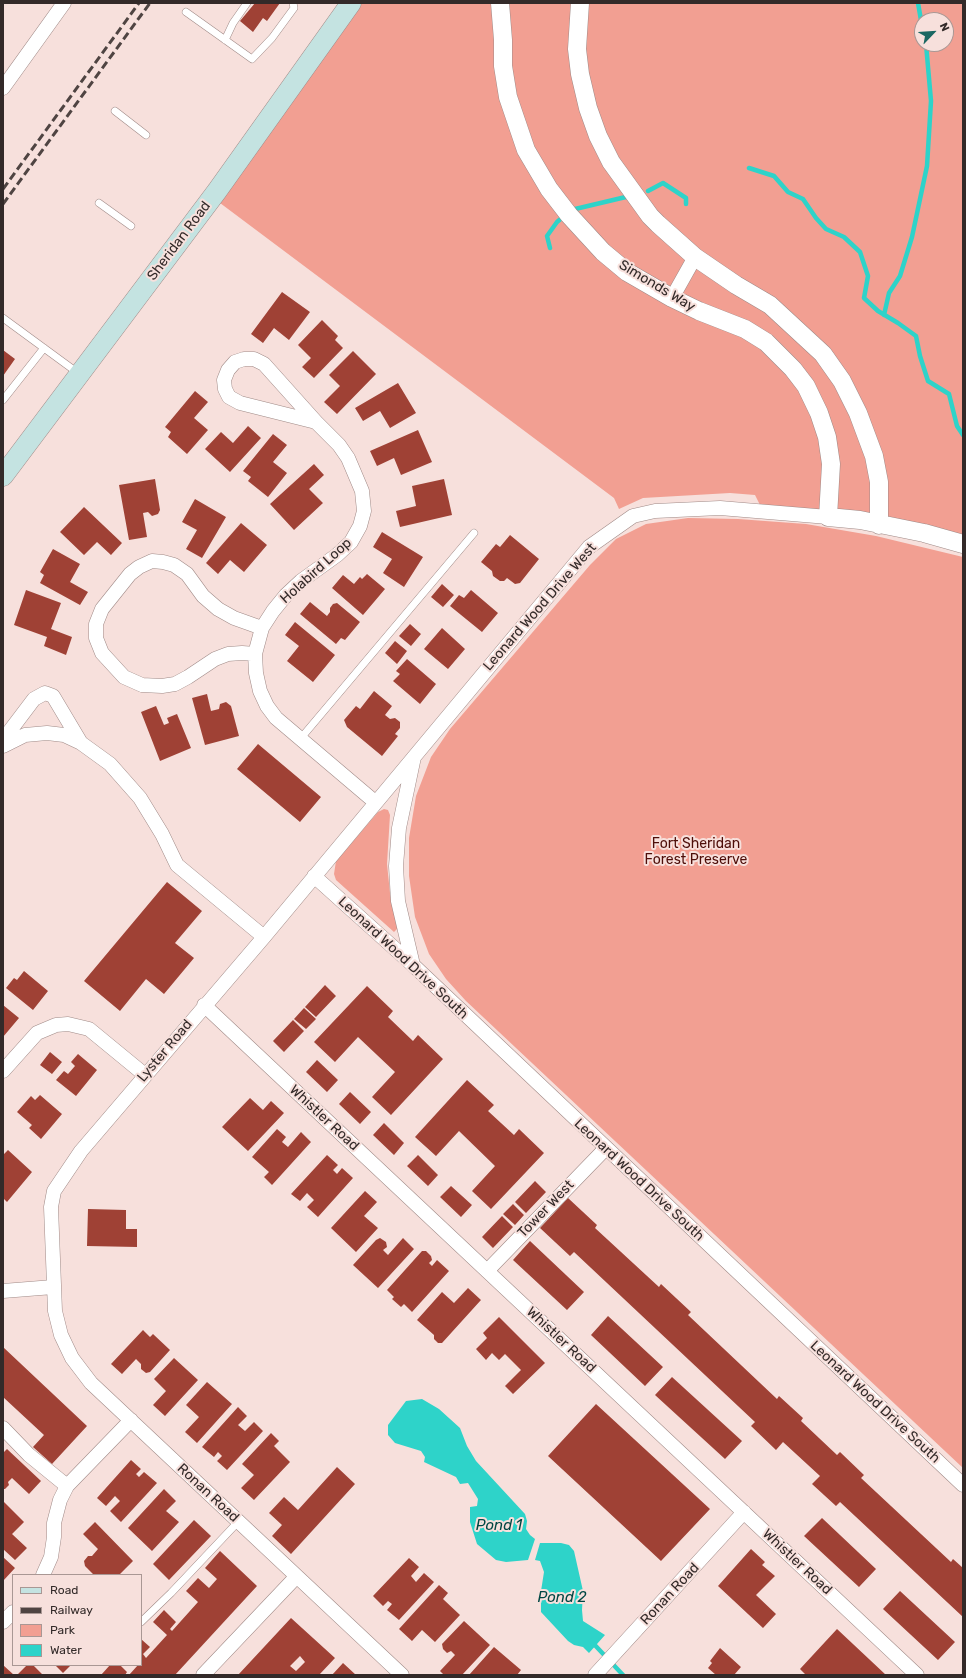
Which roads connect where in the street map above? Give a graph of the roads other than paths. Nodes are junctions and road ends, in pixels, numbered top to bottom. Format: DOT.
graph roads {
  1 [pos="64,3"];
  2 [pos="247,3"];
  3 [pos="293,3"];
  4 [pos="351,3"];
  5 [pos="500,3"];
  6 [pos="580,3"];
  7 [pos="186,12"];
  8 [pos="225,40"];
  9 [pos="3,88"];
  10 [pos="115,111"];
  11 [pos="146,135"];
  12 [pos="99,203"];
  13 [pos="130,226"];
  14 [pos="695,257"];
  15 [pos="672,298"];
  16 [pos="3,318"];
  17 [pos="44,348"];
  18 [pos="80,374"];
  19 [pos="3,400"];
  20 [pos="316,422"];
  21 [pos="4,473"];
  22 [pos="828,517"];
  23 [pos="879,525"];
  24 [pos="474,533"];
  25 [pos="963,544"];
  26 [pos="262,628"];
  27 [pos="255,654"];
  28 [pos="301,738"];
  29 [pos="3,740"];
  30 [pos="81,744"];
  31 [pos="3,746"];
  32 [pos="415,754"];
  33 [pos="375,802"];
  34 [pos="314,876"];
  35 [pos="264,936"];
  36 [pos="413,966"];
  37 [pos="204,1005"];
  38 [pos="3,1071"];
  39 [pos="145,1075"];
  40 [pos="606,1148"];
  41 [pos="487,1271"];
  42 [pos="53,1287"];
  43 [pos="3,1291"];
  44 [pos="131,1420"];
  45 [pos="3,1428"];
  46 [pos="963,1485"];
  47 [pos="67,1486"];
  48 [pos="744,1512"];
  49 [pos="238,1522"];
  50 [pos="43,1574"];
  51 [pos="296,1577"];
  52 [pos="12,1613"];
  53 [pos="142,1621"];
  54 [pos="3,1622"];
  55 [pos="203,1675"];
  56 [pos="402,1675"];
  57 [pos="595,1675"];
  58 [pos="917,1675"];
  1 -- 9 [label="street"];
  2 -- 8 [label="lane"];
  3 -- 8 [label="lane"];
  4 -- 18 [label="main road, Sheridan Road"];
  5 -- 15 [label="street, Simonds Way"];
  6 -- 14 [label="street"];
  7 -- 8 [label="lane"];
  10 -- 11 [label="lane"];
  12 -- 13 [label="lane"];
  14 -- 15 [label="street"];
  14 -- 23 [label="street"];
  15 -- 22 [label="street, Simonds Way"];
  16 -- 17 [label="lane"];
  17 -- 18 [label="lane"];
  17 -- 19 [label="lane"];
  18 -- 21 [label="main road, Sheridan Road"];
  20 -- 20 [label="street, Holabird Loop"];
  20 -- 26 [label="street, Holabird Loop"];
  22 -- 23 [label="street"];
  22 -- 32 [label="street, Leonard Wood Drive West"];
  23 -- 25 [label="street"];
  24 -- 28 [label="lane"];
  26 -- 27 [label="street, Holabird Loop"];
  26 -- 27 [label="street"];
  27 -- 28 [label="street, Holabird Loop"];
  28 -- 33 [label="street, Holabird Loop"];
  29 -- 30 [label="street"];
  30 -- 31 [label="street"];
  30 -- 35 [label="street"];
  32 -- 33 [label="street, Leonard Wood Drive West"];
  32 -- 36 [label="street"];
  33 -- 34 [label="street, Lyster Road"];
  34 -- 35 [label="street, Lyster Road"];
  34 -- 36 [label="street, Leonard Wood Drive South"];
  35 -- 37 [label="street, Lyster Road"];
  36 -- 40 [label="street, Leonard Wood Drive South"];
  37 -- 39 [label="street, Lyster Road"];
  37 -- 41 [label="street, Whistler Road"];
  38 -- 39 [label="street"];
  39 -- 42 [label="street, Lyster Road"];
  40 -- 41 [label="street, Tower West"];
  40 -- 46 [label="street, Leonard Wood Drive South"];
  41 -- 48 [label="street, Whistler Road"];
  42 -- 43 [label="street"];
  42 -- 44 [label="street, Ronan Road"];
  44 -- 47 [label="street"];
  44 -- 49 [label="street, Ronan Road"];
  45 -- 47 [label="street"];
  47 -- 50 [label="street"];
  48 -- 57 [label="street, Ronan Road"];
  48 -- 58 [label="street, Whistler Road"];
  49 -- 51 [label="street, Ronan Road"];
  49 -- 53 [label="lane"];
  51 -- 55 [label="street"];
  51 -- 56 [label="street, Ronan Road"];
  52 -- 54 [label="street"];
}
